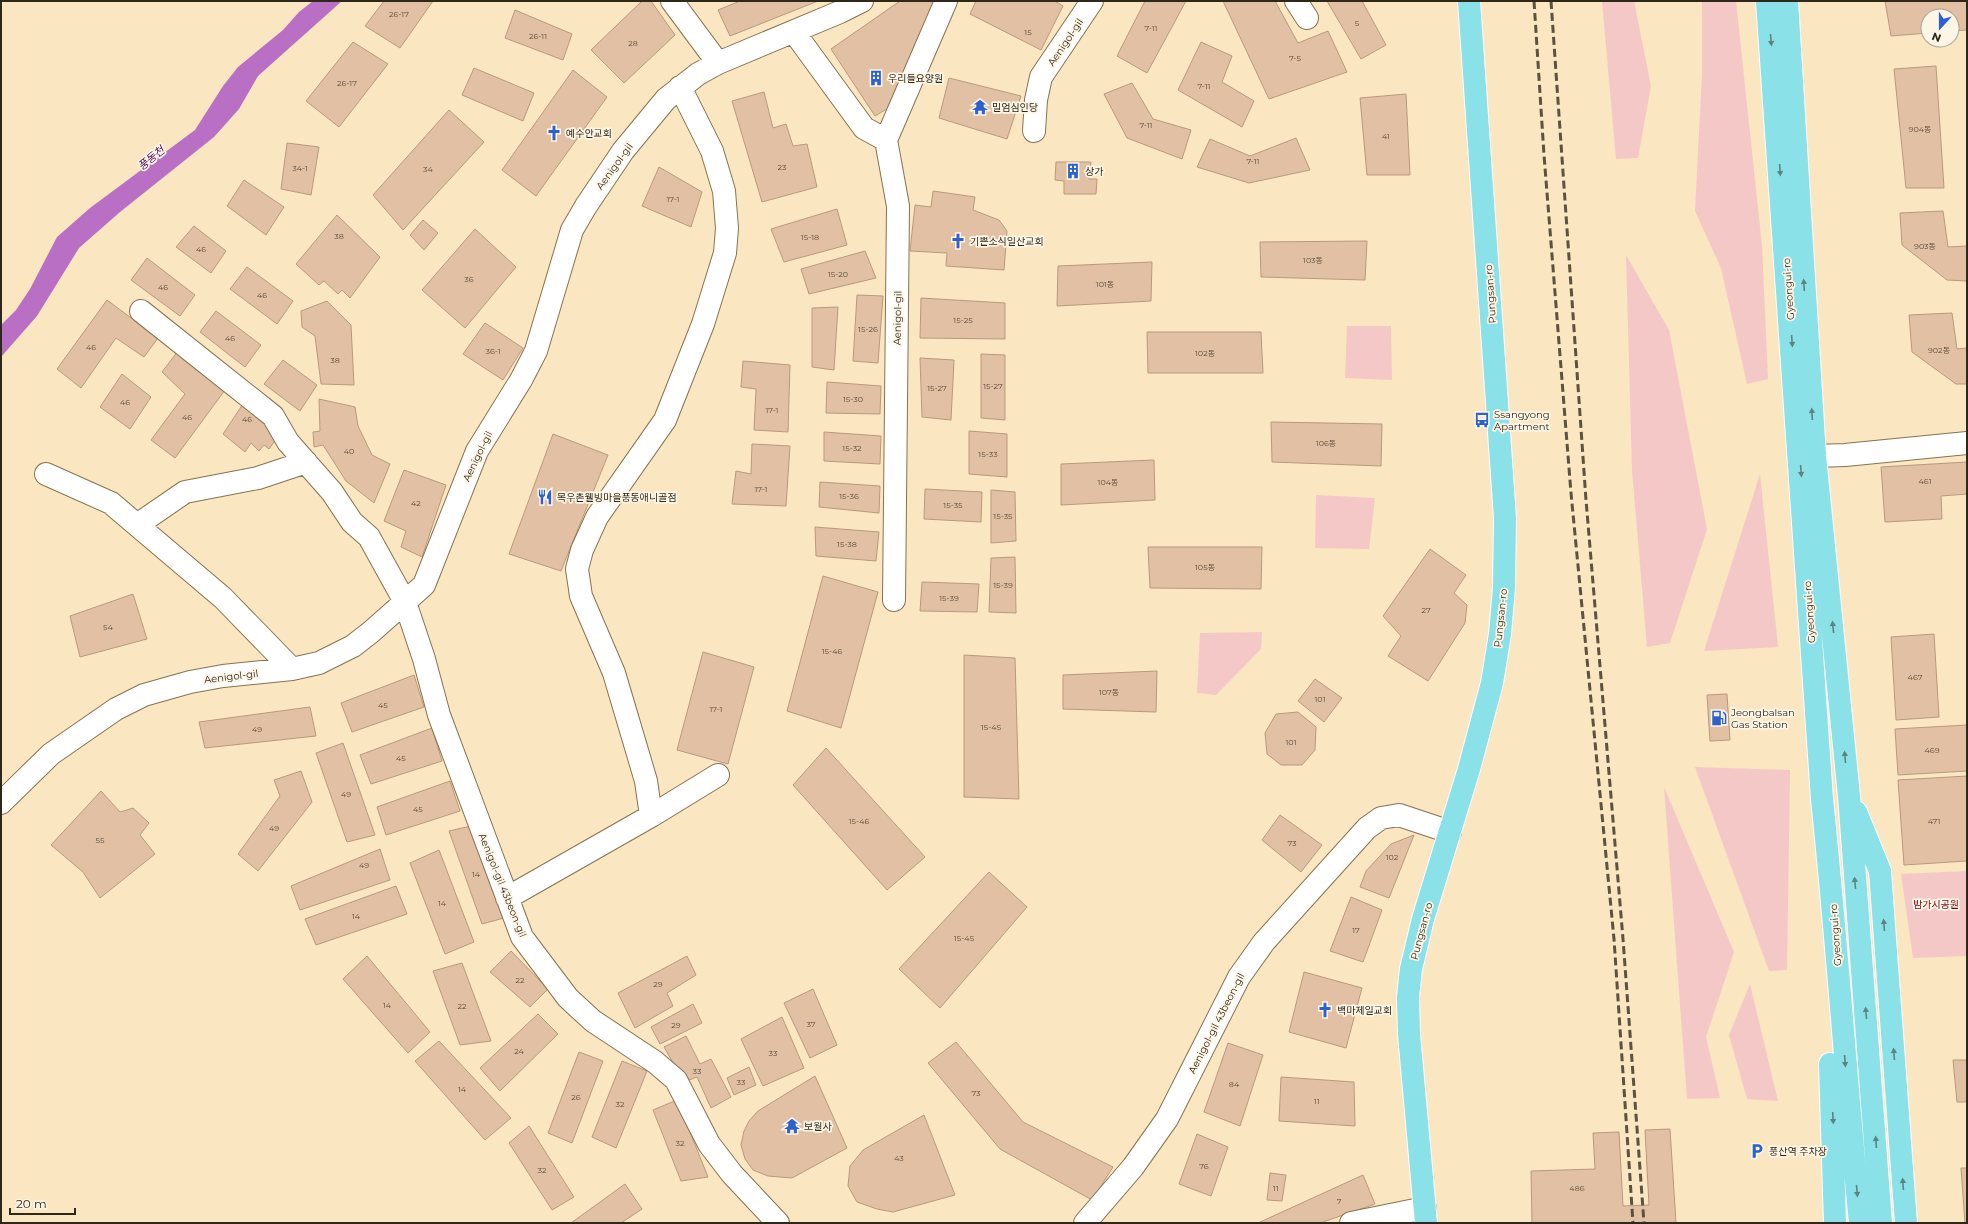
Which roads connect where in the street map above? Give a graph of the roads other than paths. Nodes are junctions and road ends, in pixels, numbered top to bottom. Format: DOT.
graph roads {
  1 [pos="672,1"];
  2 [pos="862,1"];
  3 [pos="946,1"];
  4 [pos="1092,1"];
  5 [pos="1469,1"];
  6 [pos="1767,1"];
  7 [pos="1787,1"];
  8 [pos="794,32"];
  9 [pos="718,64"];
  10 [pos="680,87"];
  11 [pos="1034,131"];
  12 [pos="886,140"];
  13 [pos="141,311"];
  14 [pos="1967,443"];
  15 [pos="1815,456"];
  16 [pos="306,462"];
  17 [pos="46,474"];
  18 [pos="137,524"];
  19 [pos="894,600"];
  20 [pos="405,602"];
  21 [pos="292,669"];
  22 [pos="718,775"];
  23 [pos="1849,796"];
  24 [pos="1822,799"];
  25 [pos="1,803"];
  26 [pos="650,816"];
  27 [pos="1450,832"];
  28 [pos="506,898"];
  29 [pos="1425,1216"];
  30 [pos="778,1223"];
  31 [pos="1085,1223"];
  32 [pos="1351,1223"];
  33 [pos="1836,1223"];
  34 [pos="1860,1223"];
  35 [pos="1881,1223"];
  36 [pos="1906,1223"];
  1 -- 9 [label="street"];
  2 -- 8 [label="street, Aenigol-gil"];
  3 -- 12 [label="street"];
  4 -- 11 [label="street, Aenigol-gil"];
  5 -- 27 [label="main road, Pungsan-ro"];
  6 -- 24 [label="main road, Gyeongui-ro, one-way"];
  15 -- 7 [label="main road, Gyeongui-ro, one-way"];
  8 -- 9 [label="street, Aenigol-gil"];
  8 -- 12 [label="street"];
  9 -- 10 [label="street, Aenigol-gil"];
  10 -- 20 [label="street, Aenigol-gil"];
  10 -- 26 [label="street"];
  12 -- 19 [label="street, Aenigol-gil"];
  13 -- 16 [label="street, Aenigol-gil 43beon-gil"];
  14 -- 15 [label="street"];
  23 -- 15 [label="main road, Gyeongui-ro, one-way"];
  16 -- 18 [label="street"];
  16 -- 20 [label="street, Aenigol-gil 43beon-gil"];
  17 -- 18 [label="street"];
  18 -- 21 [label="street"];
  20 -- 21 [label="street, Aenigol-gil"];
  20 -- 28 [label="street, Aenigol-gil 43beon-gil"];
  21 -- 25 [label="street, Aenigol-gil"];
  22 -- 26 [label="street"];
  35 -- 23 [label="main road, Gyeongui-ro, one-way"];
  36 -- 23 [label="main road, one-way"];
  24 -- 33 [label="main road, one-way"];
  24 -- 34 [label="main road, Gyeongui-ro, one-way"];
  26 -- 28 [label="street"];
  27 -- 29 [label="main road, Pungsan-ro"];
  27 -- 31 [label="street, Aenigol-gil 43beon-gil"];
  28 -- 30 [label="street, Aenigol-gil 43beon-gil"];
  29 -- 32 [label="street"];
}
